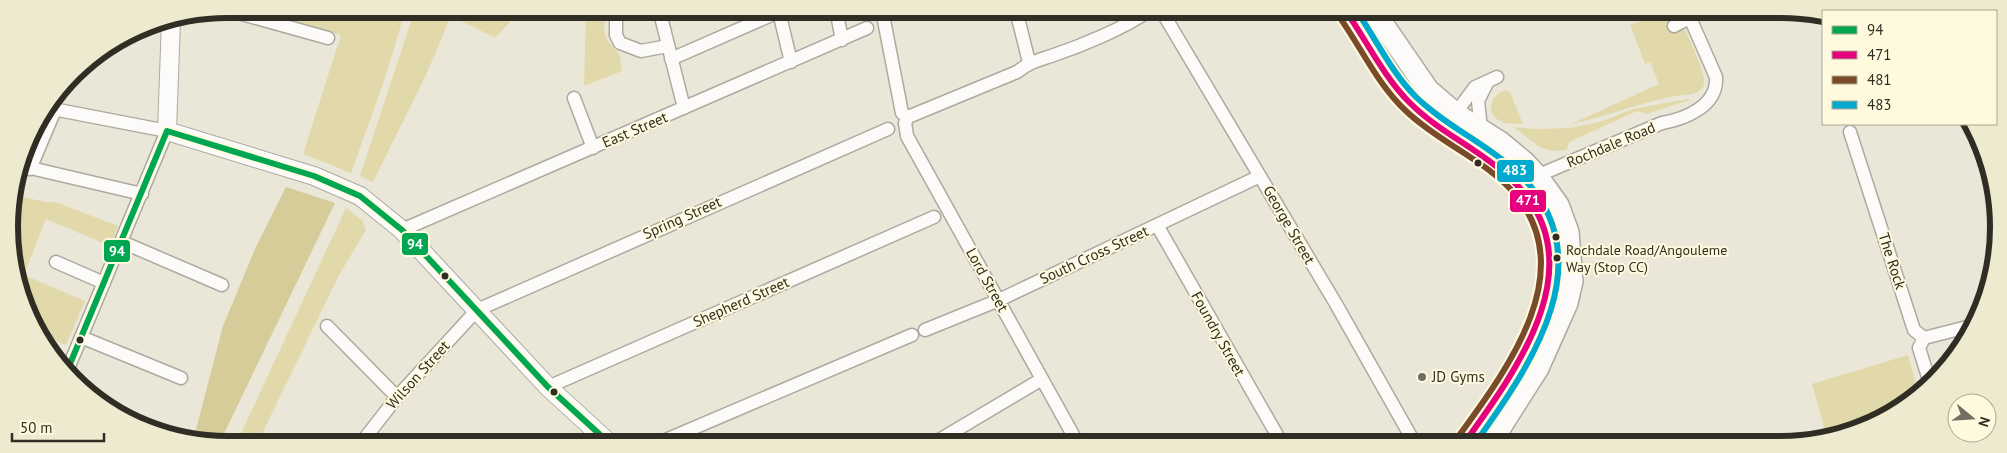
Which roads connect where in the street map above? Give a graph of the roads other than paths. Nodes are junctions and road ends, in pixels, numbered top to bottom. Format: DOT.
graph roads {
  1 [pos="256,18"];
  2 [pos="616,18"];
  3 [pos="661,18"];
  4 [pos="766,18"];
  5 [pos="783,18"];
  6 [pos="838,18"];
  7 [pos="884,18"];
  8 [pos="1018,18"];
  9 [pos="1139,18"];
  10 [pos="1166,18"];
  11 [pos="1350,18"];
  12 [pos="1378,18"];
  13 [pos="1684,18"];
  14 [pos="1691,18"];
  15 [pos="171,25"];
  16 [pos="1674,26"];
  17 [pos="867,28"];
  18 [pos="328,38"];
  19 [pos="842,40"];
  20 [pos="668,46"];
  21 [pos="672,59"];
  22 [pos="792,62"];
  23 [pos="1030,62"];
  24 [pos="574,98"];
  25 [pos="684,108"];
  26 [pos="54,109"];
  27 [pos="1456,114"];
  28 [pos="908,117"];
  29 [pos="47,121"];
  30 [pos="888,128"];
  31 [pos="1481,129"];
  32 [pos="167,131"];
  33 [pos="1442,131"];
  34 [pos="1850,132"];
  35 [pos="593,148"];
  36 [pos="28,163"];
  37 [pos="26,167"];
  38 [pos="1260,176"];
  39 [pos="1530,183"];
  40 [pos="142,194"];
  41 [pos="934,217"];
  42 [pos="1157,225"];
  43 [pos="402,230"];
  44 [pos="122,242"];
  45 [pos="56,262"];
  46 [pos="104,283"];
  47 [pos="222,284"];
  48 [pos="999,300"];
  49 [pos="477,310"];
  50 [pos="327,326"];
  51 [pos="1963,328"];
  52 [pos="925,330"];
  53 [pos="912,335"];
  54 [pos="81,337"];
  55 [pos="1924,338"];
  56 [pos="70,365"];
  57 [pos="1927,375"];
  58 [pos="181,378"];
  59 [pos="1042,379"];
  60 [pos="548,387"];
  61 [pos="397,397"];
  62 [pos="367,436"];
  63 [pos="601,436"];
  64 [pos="675,436"];
  65 [pos="946,436"];
  66 [pos="1074,436"];
  67 [pos="1278,436"];
  68 [pos="1411,436"];
  69 [pos="1469,436"];
  70 [pos="1495,436"];
  1 -- 18 [label="street"];
  2 -- 20 [label="street"];
  3 -- 20 [label="street"];
  4 -- 21 [label="street"];
  5 -- 22 [label="street"];
  6 -- 19 [label="street"];
  7 -- 28 [label="street"];
  8 -- 23 [label="street"];
  9 -- 23 [label="street"];
  10 -- 38 [label="street, George Street"];
  11 -- 33 [label="highway"];
  12 -- 27 [label="highway"];
  13 -- 16 [label="street"];
  14 -- 39 [label="street, Rochdale Road"];
  15 -- 32 [label="main road"];
  17 -- 19 [label="street, East Street"];
  19 -- 22 [label="street, East Street"];
  20 -- 21 [label="street"];
  21 -- 25 [label="street"];
  22 -- 25 [label="street, East Street"];
  23 -- 28 [label="street"];
  24 -- 35 [label="street"];
  25 -- 35 [label="street, East Street"];
  26 -- 32 [label="street"];
  27 -- 31 [label="highway"];
  27 -- 31 [label="street"];
  27 -- 33 [label="street"];
  28 -- 48 [label="street, Lord Street"];
  29 -- 36 [label="street"];
  30 -- 49 [label="street, Spring Street"];
  31 -- 39 [label="highway"];
  32 -- 40 [label="street"];
  32 -- 43 [label="main road"];
  33 -- 39 [label="highway"];
  34 -- 55 [label="street, The Rock"];
  35 -- 43 [label="street, East Street"];
  37 -- 40 [label="street"];
  38 -- 42 [label="street, South Cross Street"];
  38 -- 68 [label="street, George Street"];
  39 -- 69 [label="highway"];
  39 -- 70 [label="highway"];
  40 -- 44 [label="street"];
  41 -- 60 [label="street, Shepherd Street"];
  42 -- 48 [label="street, South Cross Street"];
  42 -- 67 [label="street, Foundry Street"];
  43 -- 49 [label="main road"];
  44 -- 46 [label="street"];
  44 -- 47 [label="street"];
  45 -- 46 [label="street"];
  46 -- 54 [label="street"];
  48 -- 52 [label="street, South Cross Street"];
  48 -- 59 [label="street, Lord Street"];
  49 -- 60 [label="main road"];
  49 -- 61 [label="street, Wilson Street"];
  50 -- 61 [label="street"];
  51 -- 55 [label="street"];
  53 -- 64 [label="street"];
  54 -- 56 [label="street"];
  54 -- 58 [label="street"];
  55 -- 57 [label="street"];
  59 -- 65 [label="street"];
  59 -- 66 [label="street, Lord Street"];
  60 -- 63 [label="main road"];
  61 -- 62 [label="street, Wilson Street"];
}
